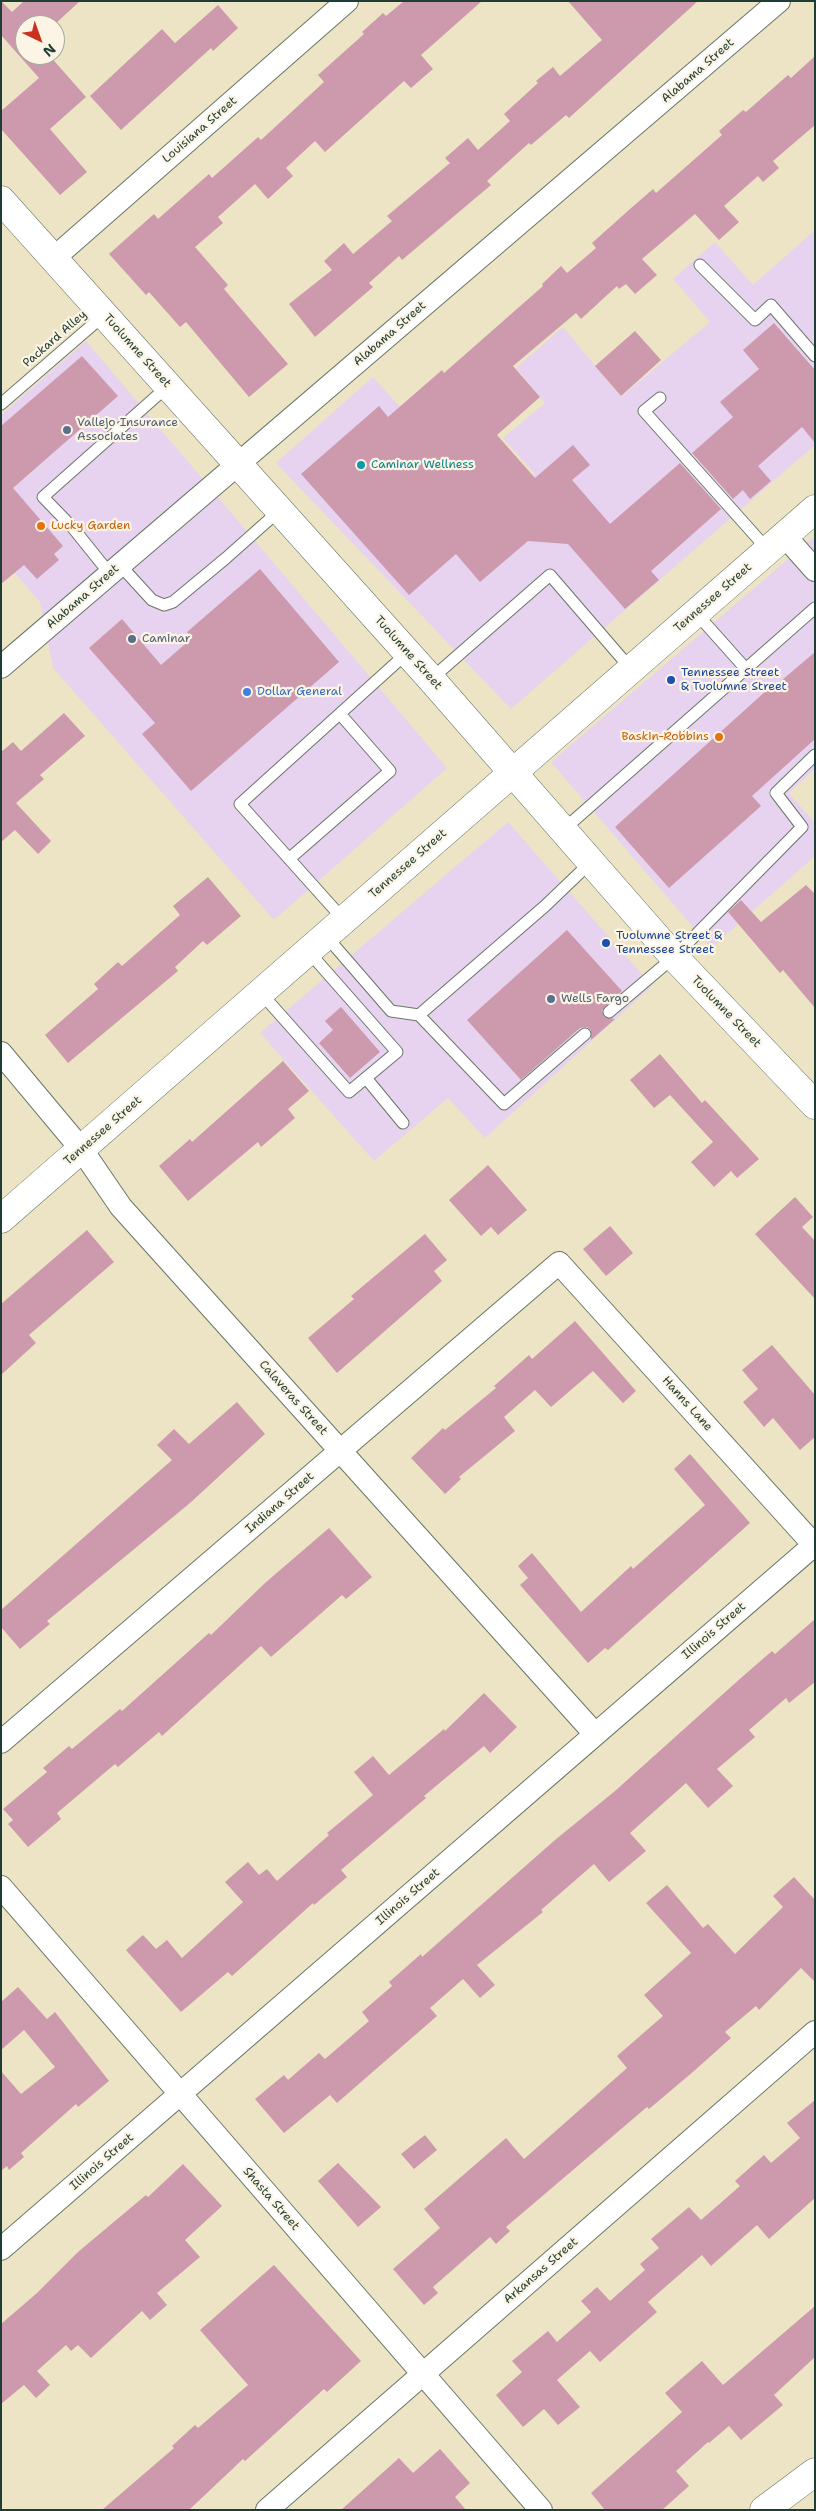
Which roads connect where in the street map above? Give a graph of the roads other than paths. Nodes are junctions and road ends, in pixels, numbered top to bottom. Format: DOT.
graph roads {
  1 [pos="347,1"];
  2 [pos="779,1"];
  3 [pos="1,200"];
  4 [pos="54,258"];
  5 [pos="700,265"];
  6 [pos="104,315"];
  7 [pos="815,356"];
  8 [pos="168,386"];
  9 [pos="660,398"];
  10 [pos="1,404"];
  11 [pos="239,464"];
  12 [pos="815,509"];
  13 [pos="280,510"];
  14 [pos="776,542"];
  15 [pos="115,570"];
  16 [pos="815,570"];
  17 [pos="815,608"];
  18 [pos="696,613"];
  19 [pos="407,653"];
  20 [pos="1,667"];
  21 [pos="746,668"];
  22 [pos="631,669"];
  23 [pos="430,678"];
  24 [pos="340,714"];
  25 [pos="815,755"];
  26 [pos="512,773"];
  27 [pos="563,830"];
  28 [pos="289,859"];
  29 [pos="591,862"];
  30 [pos="326,936"];
  31 [pos="674,957"];
  32 [pos="260,992"];
  33 [pos="609,1012"];
  34 [pos="419,1015"];
  35 [pos="585,1034"];
  36 [pos="1,1053"];
  37 [pos="366,1078"];
  38 [pos="815,1105"];
  39 [pos="403,1124"];
  40 [pos="82,1150"];
  41 [pos="1,1219"];
  42 [pos="559,1263"];
  43 [pos="341,1451"];
  44 [pos="814,1545"];
  45 [pos="595,1734"];
  46 [pos="1,1742"];
  47 [pos="1,1887"];
  48 [pos="815,2032"];
  49 [pos="180,2094"];
  50 [pos="1,2249"];
  51 [pos="422,2374"];
  52 [pos="815,2472"];
  53 [pos="267,2510"];
  54 [pos="541,2510"];
  55 [pos="764,2510"];
  1 -- 4 [label="street, Louisiana Street"];
  2 -- 11 [label="street, Alabama Street"];
  3 -- 4 [label="main road, Tuolumne Street"];
  4 -- 6 [label="main road, Tuolumne Street"];
  5 -- 7 [label="lane"];
  6 -- 8 [label="main road, Tuolumne Street"];
  6 -- 10 [label="lane, Packard Alley"];
  8 -- 11 [label="main road, Tuolumne Street"];
  8 -- 15 [label="lane"];
  9 -- 14 [label="lane"];
  11 -- 13 [label="main road, Tuolumne Street"];
  11 -- 15 [label="street, Alabama Street"];
  12 -- 14 [label="main road, Tennessee Street"];
  13 -- 15 [label="lane"];
  13 -- 19 [label="main road, Tuolumne Street"];
  14 -- 16 [label="street"];
  14 -- 18 [label="main road, Tennessee Street"];
  15 -- 20 [label="street, Alabama Street"];
  17 -- 21 [label="lane"];
  18 -- 21 [label="lane"];
  18 -- 22 [label="main road, Tennessee Street"];
  19 -- 23 [label="main road, Tuolumne Street"];
  19 -- 24 [label="lane"];
  21 -- 27 [label="lane"];
  22 -- 23 [label="lane"];
  22 -- 26 [label="main road, Tennessee Street"];
  23 -- 26 [label="main road, Tuolumne Street"];
  24 -- 28 [label="lane"];
  24 -- 28 [label="lane"];
  25 -- 31 [label="lane"];
  26 -- 27 [label="main road, Tuolumne Street"];
  26 -- 30 [label="main road, Tennessee Street"];
  27 -- 29 [label="main road, Tuolumne Street"];
  28 -- 30 [label="lane"];
  29 -- 31 [label="main road, Tuolumne Street"];
  29 -- 34 [label="lane"];
  30 -- 32 [label="main road, Tennessee Street"];
  30 -- 34 [label="lane"];
  30 -- 37 [label="lane"];
  31 -- 33 [label="lane"];
  31 -- 38 [label="main road, Tuolumne Street"];
  32 -- 37 [label="lane"];
  32 -- 40 [label="main road, Tennessee Street"];
  34 -- 35 [label="lane"];
  36 -- 40 [label="street, Calaveras Street"];
  37 -- 39 [label="lane"];
  40 -- 41 [label="main road, Tennessee Street"];
  40 -- 43 [label="street, Calaveras Street"];
  42 -- 43 [label="street, Indiana Street"];
  42 -- 44 [label="street, Hanns Lane"];
  43 -- 45 [label="street, Calaveras Street"];
  43 -- 46 [label="street, Indiana Street"];
  44 -- 45 [label="street, Illinois Street"];
  45 -- 49 [label="street, Illinois Street"];
  47 -- 49 [label="street, Shasta Street"];
  48 -- 51 [label="street, Arkansas Street"];
  49 -- 50 [label="street, Illinois Street"];
  49 -- 51 [label="street, Shasta Street"];
  51 -- 53 [label="street, Arkansas Street"];
  51 -- 54 [label="street, Shasta Street"];
  52 -- 55 [label="main road"];
}
